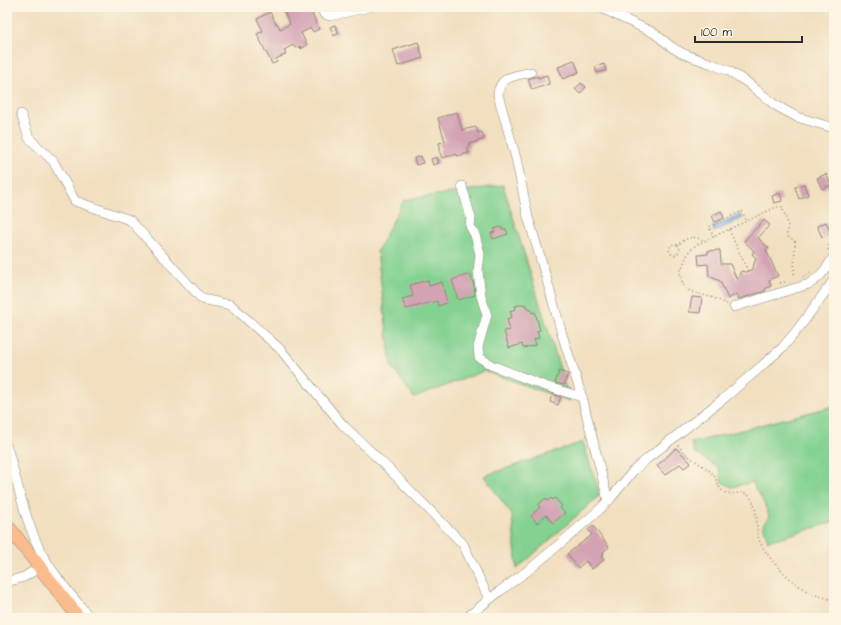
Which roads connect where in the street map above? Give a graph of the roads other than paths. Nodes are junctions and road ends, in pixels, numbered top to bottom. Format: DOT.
graph roads {
  1 [pos="321,7"];
  2 [pos="369,7"];
  3 [pos="599,7"];
  4 [pos="531,72"];
  5 [pos="21,114"];
  6 [pos="834,128"];
  7 [pos="462,186"];
  8 [pos="831,253"];
  9 [pos="816,274"];
  10 [pos="834,280"];
  11 [pos="825,292"];
  12 [pos="734,307"];
  13 [pos="582,397"];
  14 [pos="7,447"];
  15 [pos="608,500"];
  16 [pos="7,526"];
  17 [pos="7,540"];
  18 [pos="32,572"];
  19 [pos="7,582"];
  20 [pos="489,600"];
  21 [pos="472,614"];
  22 [pos="68,618"];
  23 [pos="79,618"];
  24 [pos="90,618"];
  25 [pos="466,618"];
  1 -- 2 [label="street"];
  3 -- 6 [label="street"];
  4 -- 13 [label="street"];
  5 -- 20 [label="street"];
  7 -- 13 [label="street"];
  8 -- 9 [label="street"];
  9 -- 11 [label="street"];
  9 -- 12 [label="street"];
  10 -- 11 [label="street"];
  11 -- 15 [label="street"];
  13 -- 15 [label="street"];
  14 -- 24 [label="street"];
  15 -- 20 [label="street"];
  16 -- 23 [label="highway"];
  17 -- 18 [label="highway"];
  18 -- 19 [label="street"];
  18 -- 22 [label="highway"];
  20 -- 21 [label="street"];
  21 -- 25 [label="street"];
}
